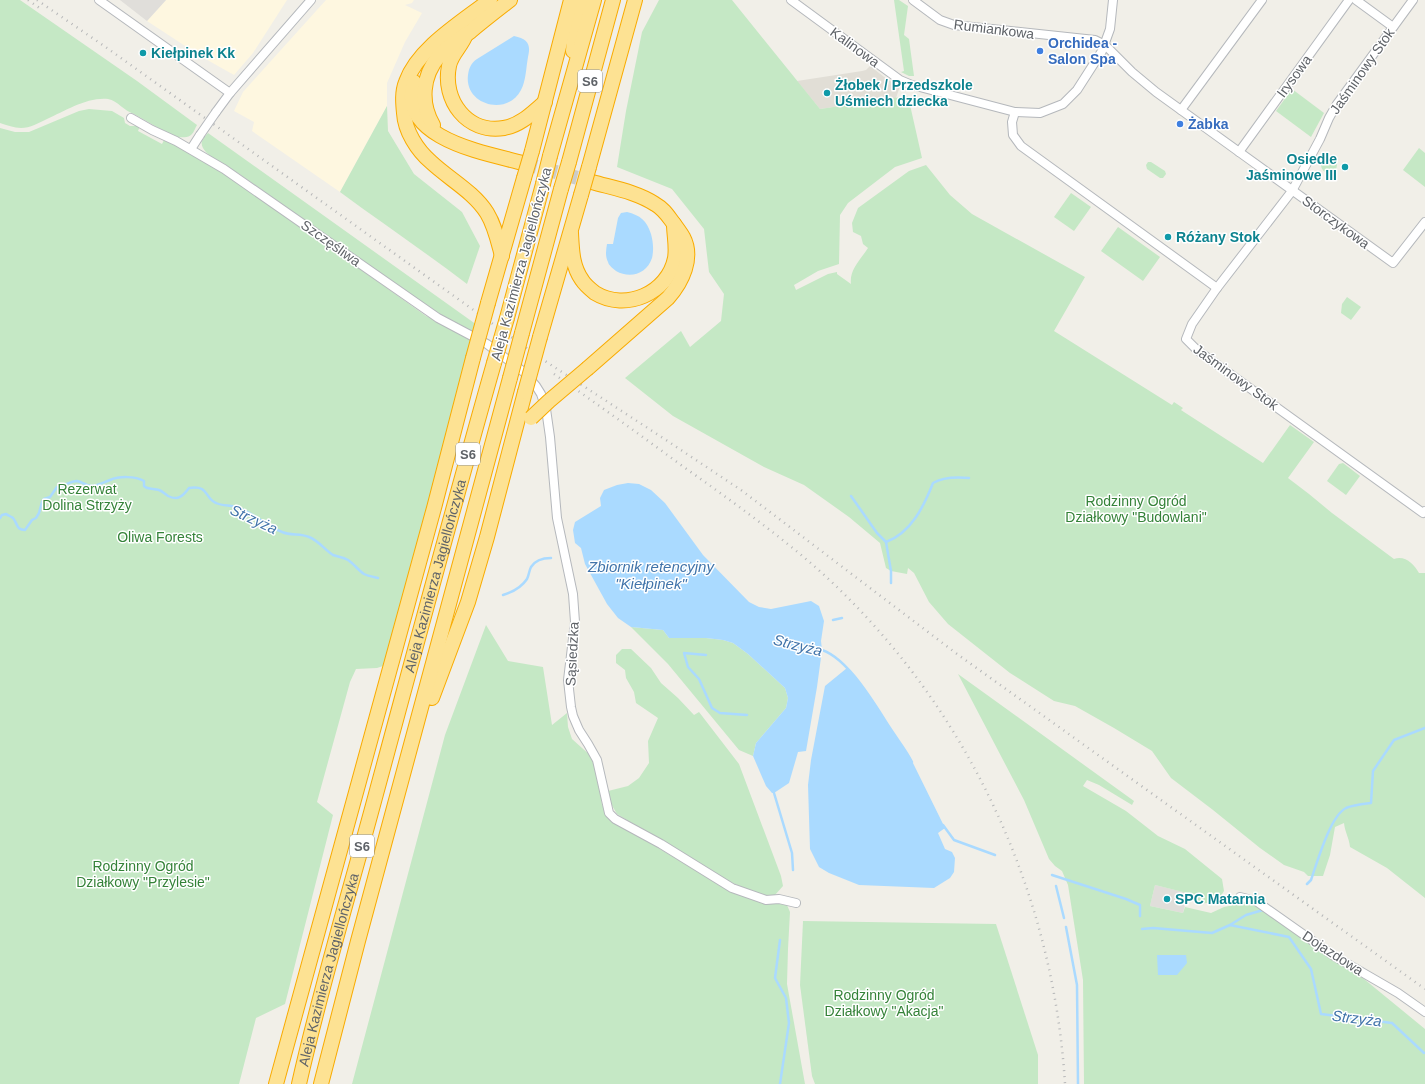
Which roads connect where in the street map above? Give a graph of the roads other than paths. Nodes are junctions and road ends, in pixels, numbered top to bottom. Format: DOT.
graph roads {
  1 [pos="99,0"];
  2 [pos="311,0"];
  3 [pos="490,0"];
  4 [pos="510,0"];
  5 [pos="571,0"];
  6 [pos="581,0"];
  7 [pos="594,0"];
  8 [pos="613,0"];
  9 [pos="634,0"];
  10 [pos="791,0"];
  11 [pos="913,0"];
  12 [pos="1113,0"];
  13 [pos="1262,0"];
  14 [pos="1349,0"];
  15 [pos="1356,0"];
  16 [pos="1413,0"];
  17 [pos="1393,27"];
  18 [pos="466,34"];
  19 [pos="1105,45"];
  20 [pos="428,51"];
  21 [pos="572,76"];
  22 [pos="230,93"];
  23 [pos="545,102"];
  24 [pos="1181,110"];
  25 [pos="1015,112"];
  26 [pos="131,118"];
  27 [pos="443,138"];
  28 [pos="191,149"];
  29 [pos="1239,152"];
  30 [pos="523,163"];
  31 [pos="592,182"];
  32 [pos="1292,191"];
  33 [pos="1425,222"];
  34 [pos="674,224"];
  35 [pos="571,233"];
  36 [pos="502,256"];
  37 [pos="1217,288"];
  38 [pos="473,336"];
  39 [pos="513,437"];
  40 [pos="1424,512"];
  41 [pos="402,778"];
  42 [pos="1240,897"];
  43 [pos="796,903"];
  44 [pos="1425,1012"];
  45 [pos="276,1084"];
  46 [pos="299,1084"];
  47 [pos="321,1084"];
  1 -- 22 [label="street"];
  2 -- 22 [label="street"];
  3 -- 20 [label="highway"];
  4 -- 18 [label="highway"];
  5 -- 23 [label="highway"];
  6 -- 21 [label="highway"];
  7 -- 21 [label="highway, Aleja Kazimierza Jagiellończyka / S6"];
  8 -- 41 [label="highway, Aleja Kazimierza Jagiellończyka / S6, bridge"];
  9 -- 35 [label="highway, bridge"];
  10 -- 25 [label="street, Kalinowa"];
  11 -- 19 [label="street, Rumiankowa"];
  12 -- 19 [label="street, Kalinowa"];
  13 -- 24 [label="street"];
  14 -- 29 [label="street, Irysowa"];
  15 -- 17 [label="street"];
  16 -- 17 [label="street, Jaśminowy Stok"];
  17 -- 32 [label="street, Jaśminowy Stok"];
  18 -- 23 [label="highway"];
  18 -- 27 [label="highway"];
  19 -- 24 [label="street, Storczykowa"];
  19 -- 25 [label="street, Kalinowa"];
  20 -- 27 [label="highway"];
  20 -- 36 [label="highway"];
  21 -- 46 [label="highway, Aleja Kazimierza Jagiellończyka / S6, bridge"];
  22 -- 28 [label="street, bridge"];
  23 -- 36 [label="highway, bridge"];
  24 -- 29 [label="street, Storczykowa"];
  25 -- 37 [label="street"];
  26 -- 28 [label="street, Szczęśliwa"];
  27 -- 30 [label="highway"];
  28 -- 38 [label="street, Szczęśliwa"];
  29 -- 32 [label="street, Storczykowa"];
  31 -- 34 [label="highway"];
  32 -- 33 [label="street, Storczykowa"];
  32 -- 37 [label="street, Jaśminowy Stok"];
  34 -- 35 [label="highway"];
  34 -- 39 [label="highway, bridge"];
  35 -- 39 [label="highway, bridge"];
  36 -- 45 [label="highway, bridge"];
  37 -- 40 [label="street, Jaśminowy Stok"];
  38 -- 43 [label="street, Sąsiedzka"];
  39 -- 41 [label="highway"];
  41 -- 47 [label="highway, Aleja Kazimierza Jagiellończyka / S6"];
  42 -- 44 [label="street, Dojazdowa"];
}
